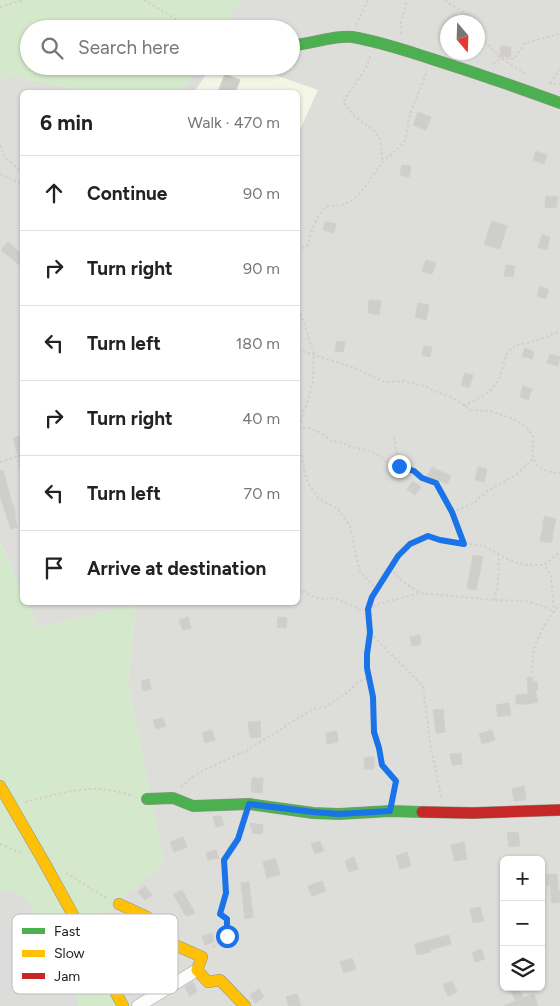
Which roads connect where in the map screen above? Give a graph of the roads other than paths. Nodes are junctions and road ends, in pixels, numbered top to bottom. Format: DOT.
graph roads {
  1 [pos="300,45"];
  2 [pos="560,103"];
  3 [pos="0,786"];
  4 [pos="147,799"];
  5 [pos="560,810"];
  6 [pos="119,904"];
  7 [pos="73,914"];
  8 [pos="141,914"];
  9 [pos="178,946"];
  10 [pos="197,970"];
  11 [pos="178,982"];
  12 [pos="116,994"];
  13 [pos="158,994"];
  14 [pos="123,1006"];
  15 [pos="138,1006"];
  16 [pos="245,1006"];
  1 -- 2 [label="street"];
  3 -- 7 [label="street"];
  4 -- 5 [label="street"];
  6 -- 8 [label="street"];
  9 -- 10 [label="street"];
  10 -- 11 [label="street"];
  10 -- 16 [label="street"];
  12 -- 14 [label="street"];
  13 -- 15 [label="street"];
}
